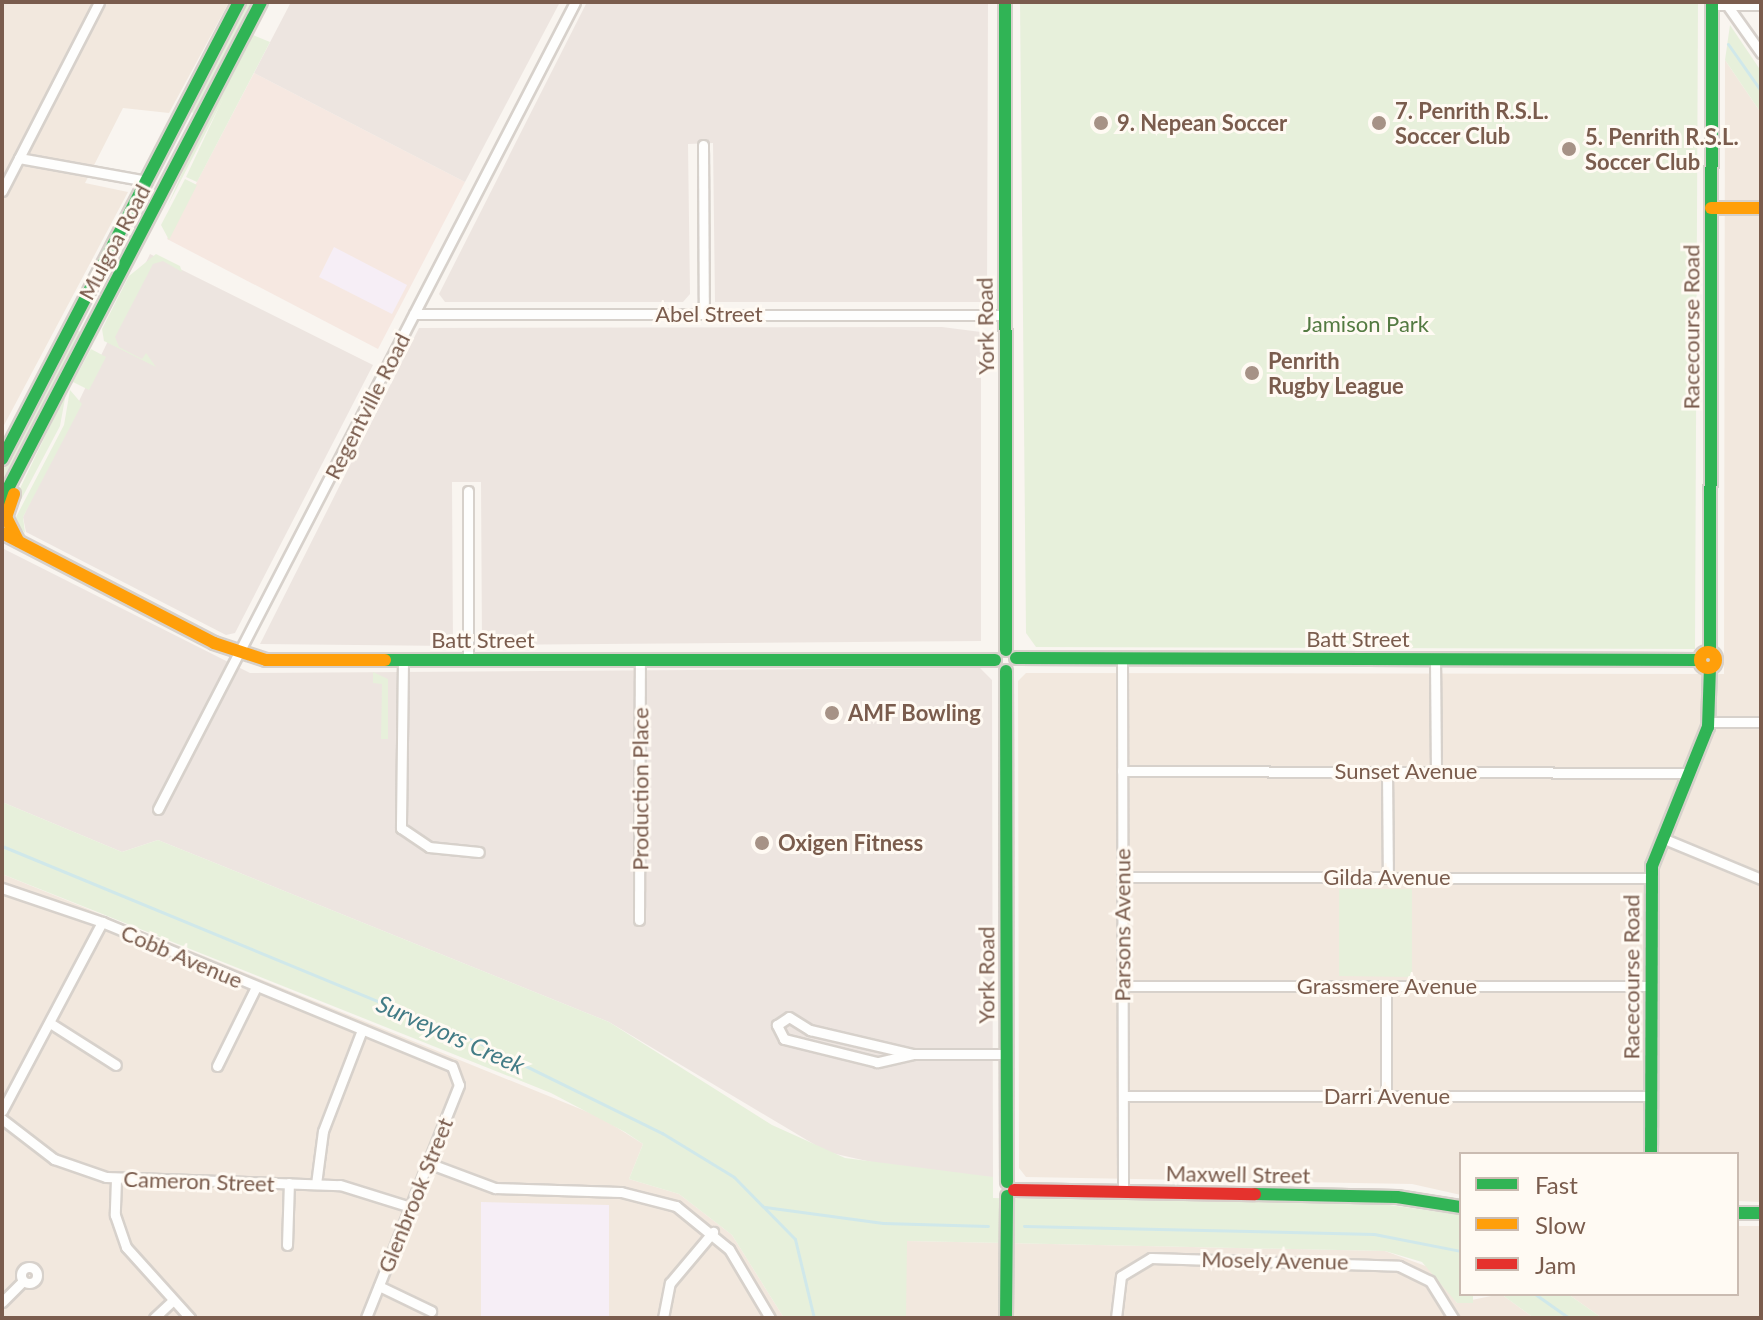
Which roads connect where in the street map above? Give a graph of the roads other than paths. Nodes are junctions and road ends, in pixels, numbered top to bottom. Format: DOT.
graph roads {
  1 [pos="99,2"];
  2 [pos="239,2"];
  3 [pos="261,2"];
  4 [pos="575,2"];
  5 [pos="1005,2"];
  6 [pos="1712,4"];
  7 [pos="1727,5"];
  8 [pos="1761,5"];
  9 [pos="1761,53"];
  10 [pos="703,145"];
  11 [pos="19,158"];
  12 [pos="147,181"];
  13 [pos="2,191"];
  14 [pos="1711,208"];
  15 [pos="1761,208"];
  16 [pos="414,314"];
  17 [pos="704,314"];
  18 [pos="1004,315"];
  19 [pos="52,403"];
  20 [pos="2,459"];
  21 [pos="468,491"];
  22 [pos="2,500"];
  23 [pos="2,533"];
  24 [pos="18,541"];
  25 [pos="240,654"];
  26 [pos="1011,654"];
  27 [pos="1122,658"];
  28 [pos="640,659"];
  29 [pos="1435,659"];
  30 [pos="403,660"];
  31 [pos="468,660"];
  32 [pos="995,660"];
  33 [pos="1706,660"];
  34 [pos="1006,671"];
  35 [pos="1710,722"];
  36 [pos="1761,722"];
  37 [pos="1122,771"];
  38 [pos="1387,771"];
  39 [pos="1436,771"];
  40 [pos="1689,773"];
  41 [pos="158,809"];
  42 [pos="1662,838"];
  43 [pos="479,852"];
  44 [pos="1122,877"];
  45 [pos="1388,877"];
  46 [pos="1651,878"];
  47 [pos="1761,879"];
  48 [pos="2,888"];
  49 [pos="639,920"];
  50 [pos="102,922"];
  51 [pos="1123,986"];
  52 [pos="1386,986"];
  53 [pos="1651,986"];
  54 [pos="256,987"];
  55 [pos="50,1023"];
  56 [pos="362,1030"];
  57 [pos="913,1054"];
  58 [pos="1006,1054"];
  59 [pos="116,1065"];
  60 [pos="217,1066"];
  61 [pos="459,1071"];
  62 [pos="1123,1096"];
  63 [pos="1386,1096"];
  64 [pos="1651,1096"];
  65 [pos="2,1111"];
  66 [pos="2,1119"];
  67 [pos="1651,1152"];
  68 [pos="428,1163"];
  69 [pos="116,1179"];
  70 [pos="289,1183"];
  71 [pos="316,1184"];
  72 [pos="1009,1190"];
  73 [pos="1123,1191"];
  74 [pos="410,1207"];
  75 [pos="1459,1207"];
  76 [pos="1739,1213"];
  77 [pos="1761,1213"];
  78 [pos="713,1232"];
  79 [pos="287,1245"];
  80 [pos="23,1281"];
  81 [pos="379,1286"];
  82 [pos="173,1300"];
  83 [pos="2,1302"];
  84 [pos="431,1311"];
  85 [pos="154,1318"];
  86 [pos="190,1318"];
  87 [pos="366,1318"];
  88 [pos="663,1318"];
  89 [pos="770,1318"];
  90 [pos="1006,1318"];
  91 [pos="1116,1318"];
  92 [pos="1453,1318"];
  1 -- 11 [label="street"];
  2 -- 12 [label="street, Mulgoa Road"];
  3 -- 19 [label="street, Mulgoa Road"];
  4 -- 16 [label="street, Regentville Road"];
  5 -- 18 [label="street, York Road"];
  6 -- 7 [label="street"];
  6 -- 14 [label="street, Racecourse Road"];
  7 -- 8 [label="street"];
  7 -- 9 [label="street"];
  10 -- 17 [label="street"];
  11 -- 12 [label="street"];
  11 -- 13 [label="street"];
  12 -- 20 [label="street, Mulgoa Road"];
  14 -- 15 [label="street"];
  14 -- 33 [label="street, Racecourse Road"];
  16 -- 17 [label="street, Abel Street"];
  16 -- 25 [label="street, Regentville Road"];
  17 -- 18 [label="street, Abel Street"];
  18 -- 26 [label="street, York Road"];
  19 -- 22 [label="street, Mulgoa Road"];
  19 -- 24 [label="street"];
  21 -- 31 [label="street"];
  23 -- 24 [label="street, Batt Street"];
  24 -- 25 [label="street, Batt Street"];
  25 -- 30 [label="street, Batt Street"];
  25 -- 41 [label="street, Regentville Road"];
  26 -- 27 [label="street, Batt Street"];
  26 -- 32 [label="street"];
  26 -- 34 [label="street"];
  27 -- 29 [label="street, Batt Street"];
  27 -- 37 [label="street, Parsons Avenue"];
  28 -- 31 [label="street, Batt Street"];
  28 -- 32 [label="street, Batt Street"];
  28 -- 49 [label="street, Production Place"];
  29 -- 33 [label="street, Batt Street"];
  29 -- 39 [label="street"];
  30 -- 31 [label="street, Batt Street"];
  30 -- 43 [label="street"];
  32 -- 34 [label="street"];
  33 -- 35 [label="street, Racecourse Road"];
  34 -- 58 [label="street, York Road"];
  35 -- 36 [label="street"];
  35 -- 40 [label="street, Racecourse Road"];
  37 -- 38 [label="street, Sunset Avenue"];
  37 -- 44 [label="street, Parsons Avenue"];
  38 -- 39 [label="street, Sunset Avenue"];
  38 -- 45 [label="street"];
  39 -- 40 [label="street, Sunset Avenue"];
  40 -- 42 [label="street, Racecourse Road"];
  42 -- 46 [label="street, Racecourse Road"];
  42 -- 47 [label="street"];
  44 -- 45 [label="street, Gilda Avenue"];
  44 -- 51 [label="street, Parsons Avenue"];
  45 -- 46 [label="street, Gilda Avenue"];
  46 -- 53 [label="street, Racecourse Road"];
  48 -- 50 [label="street"];
  50 -- 54 [label="street, Cobb Avenue"];
  50 -- 55 [label="street, Cobb Avenue"];
  51 -- 52 [label="street, Grassmere Avenue"];
  51 -- 62 [label="street, Parsons Avenue"];
  52 -- 53 [label="street, Grassmere Avenue"];
  52 -- 63 [label="street"];
  53 -- 64 [label="street, Racecourse Road"];
  54 -- 56 [label="street, Cobb Avenue"];
  54 -- 60 [label="street"];
  55 -- 59 [label="street"];
  55 -- 65 [label="street, Cobb Avenue"];
  56 -- 61 [label="street, Cobb Avenue"];
  56 -- 71 [label="street"];
  57 -- 57 [label="street"];
  57 -- 58 [label="street"];
  58 -- 72 [label="street, York Road"];
  61 -- 68 [label="street, Glenbrook Street"];
  62 -- 63 [label="street, Darri Avenue"];
  62 -- 73 [label="street, Parsons Avenue"];
  63 -- 64 [label="street, Darri Avenue"];
  64 -- 67 [label="street, Racecourse Road"];
  66 -- 69 [label="street, Cameron Street"];
  68 -- 74 [label="street, Glenbrook Street"];
  68 -- 78 [label="street"];
  69 -- 70 [label="street, Cameron Street"];
  69 -- 82 [label="street"];
  70 -- 71 [label="street, Cameron Street"];
  70 -- 79 [label="street"];
  71 -- 74 [label="street, Cameron Street"];
  72 -- 73 [label="street, Maxwell Street"];
  72 -- 90 [label="street, York Road"];
  73 -- 75 [label="street, Maxwell Street"];
  74 -- 81 [label="street, Glenbrook Street"];
  76 -- 77 [label="street"];
  78 -- 88 [label="street"];
  78 -- 89 [label="street"];
  80 -- 83 [label="street"];
  81 -- 84 [label="street"];
  81 -- 87 [label="street, Glenbrook Street"];
  82 -- 85 [label="street"];
  82 -- 86 [label="street"];
  91 -- 92 [label="street, Mosely Avenue"];
}
